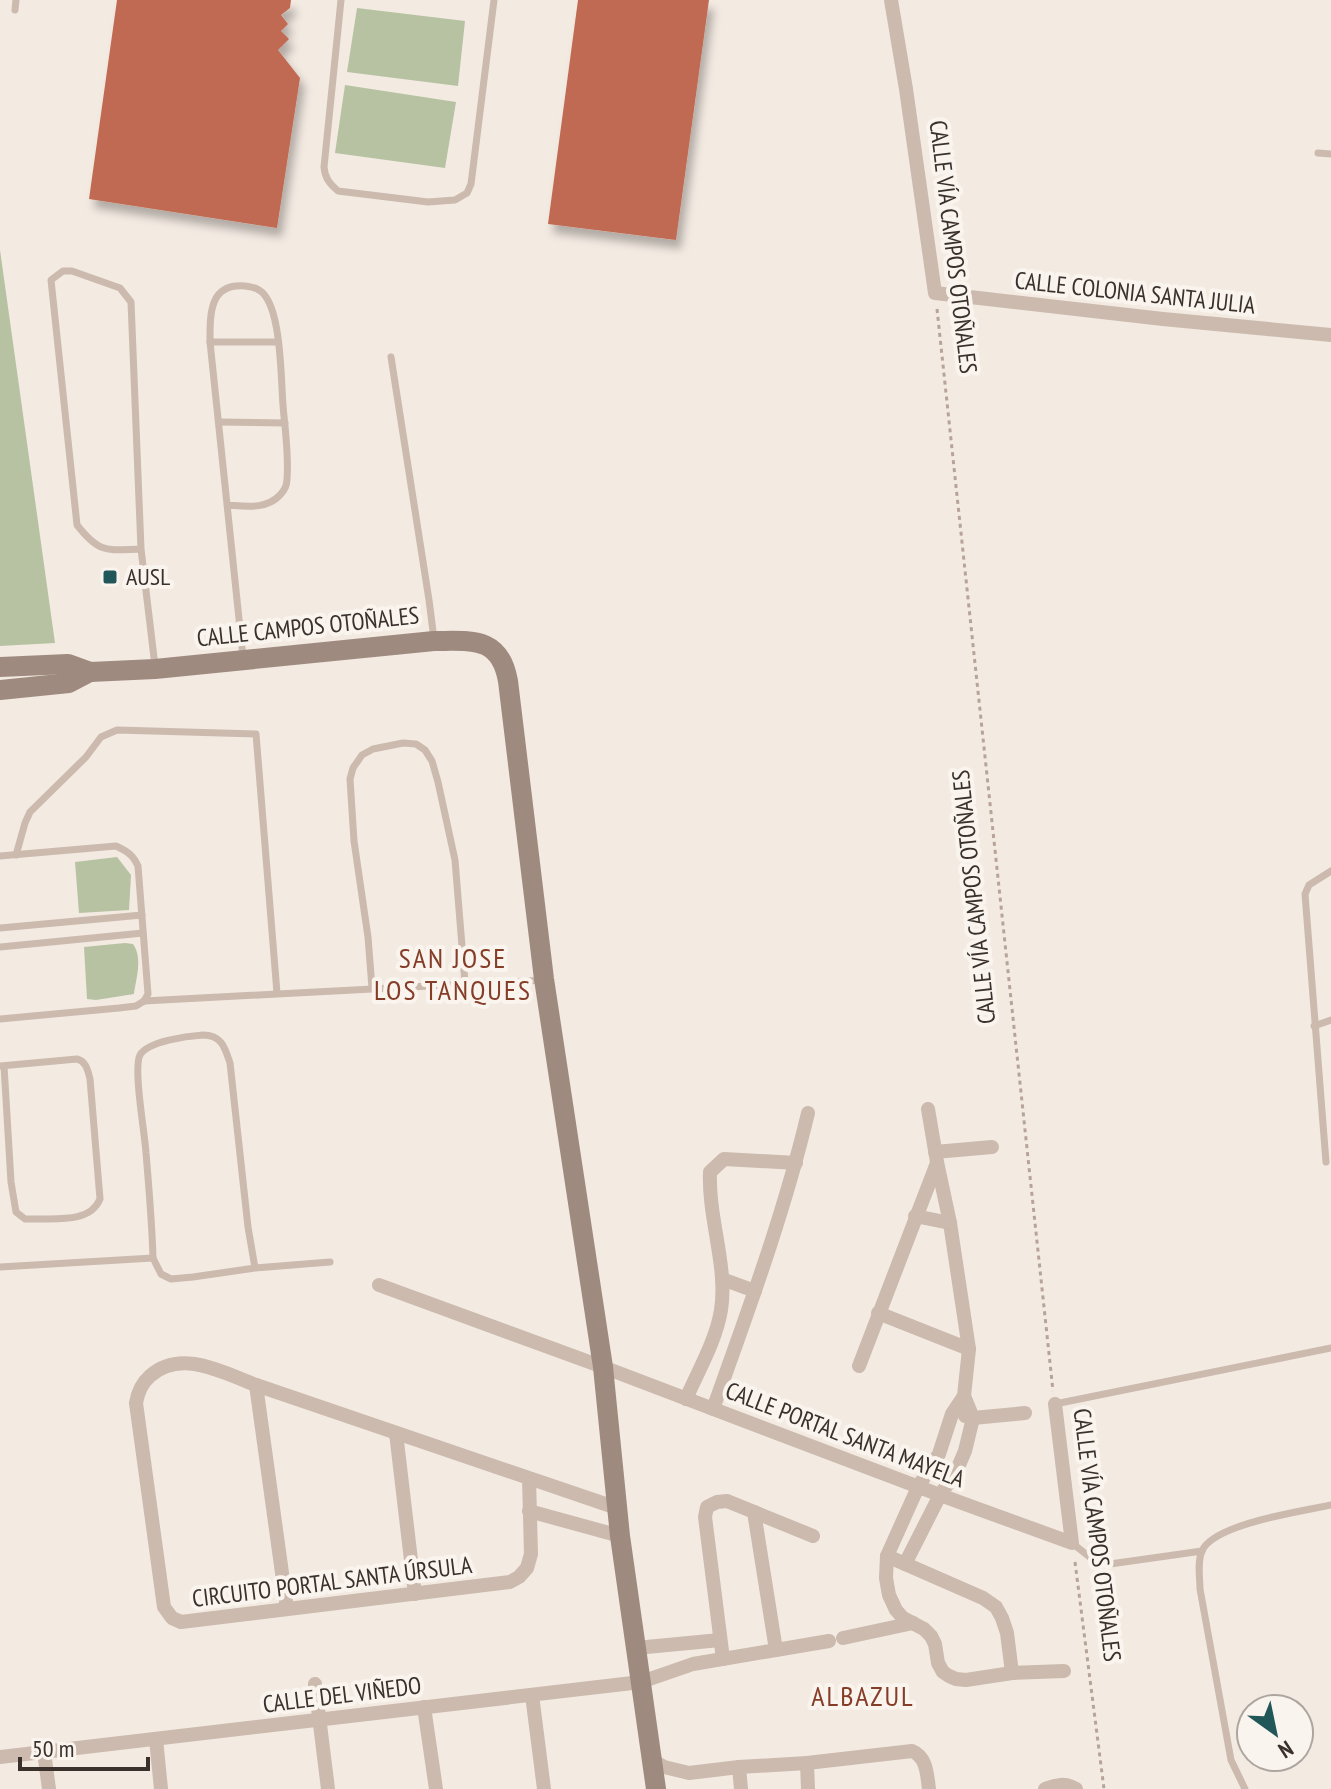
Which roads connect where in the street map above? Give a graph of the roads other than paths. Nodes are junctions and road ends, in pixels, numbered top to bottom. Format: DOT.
graph roads {
  1 [pos="16,0"];
  2 [pos="341,0"];
  3 [pos="494,0"];
  4 [pos="891,0"];
  5 [pos="15,10"];
  6 [pos="1318,153"];
  7 [pos="1331,154"];
  8 [pos="935,293"];
  9 [pos="1331,335"];
  10 [pos="210,342"];
  11 [pos="278,342"];
  12 [pos="391,357"];
  13 [pos="219,422"];
  14 [pos="285,423"];
  15 [pos="227,505"];
  16 [pos="141,549"];
  17 [pos="434,641"];
  18 [pos="243,659"];
  19 [pos="0,667"];
  20 [pos="155,669"];
  21 [pos="90,672"];
  22 [pos="0,690"];
  23 [pos="16,855"];
  24 [pos="0,856"];
  25 [pos="1331,871"];
  26 [pos="142,915"];
  27 [pos="0,928"];
  28 [pos="143,933"];
  29 [pos="0,947"];
  30 [pos="544,979"];
  31 [pos="465,983"];
  32 [pos="372,988"];
  33 [pos="277,993"];
  34 [pos="144,1001"];
  35 [pos="0,1019"];
  36 [pos="1331,1020"];
  37 [pos="1314,1026"];
  38 [pos="2,1066"];
  39 [pos="928,1109"];
  40 [pos="808,1113"];
  41 [pos="992,1147"];
  42 [pos="936,1157"];
  43 [pos="1326,1162"];
  44 [pos="796,1163"];
  45 [pos="11,1182"];
  46 [pos="0,1183"];
  47 [pos="915,1216"];
  48 [pos="950,1223"];
  49 [pos="153,1258"];
  50 [pos="330,1262"];
  51 [pos="0,1267"];
  52 [pos="255,1268"];
  53 [pos="722,1279"];
  54 [pos="379,1285"];
  55 [pos="755,1291"];
  56 [pos="878,1313"];
  57 [pos="1331,1348"];
  58 [pos="969,1349"];
  59 [pos="859,1366"];
  60 [pos="603,1367"];
  61 [pos="256,1385"];
  62 [pos="964,1396"];
  63 [pos="686,1399"];
  64 [pos="1055,1404"];
  65 [pos="713,1409"];
  66 [pos="1025,1413"];
  67 [pos="952,1414"];
  68 [pos="973,1418"];
  69 [pos="396,1433"];
  70 [pos="529,1478"];
  71 [pos="918,1487"];
  72 [pos="940,1495"];
  73 [pos="1331,1505"];
  74 [pos="617,1508"];
  75 [pos="529,1511"];
  76 [pos="754,1512"];
  77 [pos="620,1536"];
  78 [pos="813,1536"];
  79 [pos="1072,1543"];
  80 [pos="1202,1551"];
  81 [pos="887,1556"];
  82 [pos="905,1564"];
  83 [pos="415,1594"];
  84 [pos="287,1609"];
  85 [pos="913,1623"];
  86 [pos="720,1640"];
  87 [pos="636,1648"];
  88 [pos="776,1650"];
  89 [pos="723,1659"];
  90 [pos="1064,1671"];
  91 [pos="1012,1673"];
  92 [pos="641,1682"];
  93 [pos="315,1684"];
  94 [pos="532,1695"];
  95 [pos="424,1707"];
  96 [pos="318,1720"];
  97 [pos="156,1739"];
  98 [pos="44,1752"];
  99 [pos="0,1757"];
  100 [pos="653,1761"];
  101 [pos="807,1763"];
  102 [pos="739,1767"];
  103 [pos="49,1789"];
  104 [pos="161,1789"];
  105 [pos="328,1789"];
  106 [pos="436,1789"];
  107 [pos="544,1789"];
  108 [pos="656,1789"];
  109 [pos="741,1789"];
  110 [pos="808,1789"];
  111 [pos="929,1789"];
  112 [pos="1045,1789"];
  113 [pos="1076,1789"];
  114 [pos="1245,1789"];
  1 -- 5 [label="lane"];
  2 -- 3 [label="lane"];
  4 -- 8 [label="street, CALLE VÍA CAMPOS OTOÑALES"];
  6 -- 7 [label="lane"];
  8 -- 9 [label="street, CALLE COLONIA SANTA JULIA"];
  10 -- 11 [label="lane"];
  10 -- 11 [label="lane"];
  10 -- 13 [label="lane"];
  11 -- 14 [label="lane"];
  12 -- 17 [label="lane"];
  13 -- 14 [label="lane"];
  13 -- 15 [label="lane"];
  14 -- 15 [label="lane"];
  15 -- 18 [label="lane"];
  16 -- 16 [label="lane"];
  16 -- 20 [label="lane"];
  17 -- 18 [label="street, CALLE CAMPOS OTOÑALES"];
  17 -- 30 [label="street, CALLE CAMPOS OTOÑALES"];
  18 -- 20 [label="street, CALLE CAMPOS OTOÑALES"];
  19 -- 21 [label="street, CALLE CAMPOS OTOÑALES"];
  20 -- 21 [label="street, CALLE CAMPOS OTOÑALES"];
  21 -- 22 [label="street, CALLE CAMPOS OTOÑALES"];
  23 -- 24 [label="lane"];
  23 -- 26 [label="lane"];
  23 -- 33 [label="lane"];
  25 -- 37 [label="lane"];
  26 -- 27 [label="lane"];
  26 -- 28 [label="lane"];
  28 -- 29 [label="lane"];
  28 -- 34 [label="lane"];
  30 -- 31 [label="lane"];
  30 -- 60 [label="street"];
  31 -- 32 [label="lane"];
  31 -- 32 [label="lane"];
  32 -- 33 [label="lane"];
  33 -- 34 [label="lane"];
  34 -- 35 [label="lane"];
  36 -- 37 [label="lane"];
  37 -- 43 [label="lane"];
  38 -- 45 [label="lane"];
  38 -- 45 [label="lane"];
  39 -- 42 [label="street"];
  40 -- 44 [label="street"];
  41 -- 42 [label="street"];
  42 -- 47 [label="street"];
  42 -- 48 [label="street"];
  44 -- 53 [label="street"];
  44 -- 55 [label="street"];
  45 -- 46 [label="lane"];
  47 -- 48 [label="street"];
  47 -- 56 [label="street"];
  48 -- 58 [label="street"];
  49 -- 51 [label="lane"];
  49 -- 52 [label="lane"];
  49 -- 52 [label="lane"];
  50 -- 52 [label="lane"];
  53 -- 55 [label="street"];
  53 -- 63 [label="street"];
  54 -- 60 [label="street, CALLE PORTAL SANTA MAYELA"];
  55 -- 65 [label="street"];
  56 -- 58 [label="street"];
  56 -- 59 [label="street"];
  57 -- 64 [label="lane"];
  58 -- 62 [label="street"];
  60 -- 63 [label="street, CALLE PORTAL SANTA MAYELA"];
  60 -- 74 [label="street"];
  61 -- 69 [label="street, CIRCUITO PORTAL SANTA ÚRSULA"];
  61 -- 84 [label="street"];
  61 -- 84 [label="street, CIRCUITO PORTAL SANTA ÚRSULA"];
  62 -- 67 [label="street"];
  62 -- 68 [label="street"];
  63 -- 65 [label="street, CALLE PORTAL SANTA MAYELA"];
  64 -- 79 [label="street, CALLE VÍA CAMPOS OTOÑALES"];
  65 -- 71 [label="street, CALLE PORTAL SANTA MAYELA"];
  66 -- 68 [label="street"];
  67 -- 68 [label="street"];
  67 -- 71 [label="street"];
  68 -- 72 [label="street"];
  69 -- 70 [label="street, CIRCUITO PORTAL SANTA ÚRSULA"];
  69 -- 83 [label="street"];
  70 -- 74 [label="street, CIRCUITO PORTAL SANTA ÚRSULA"];
  70 -- 75 [label="street, CIRCUITO PORTAL SANTA ÚRSULA"];
  71 -- 72 [label="street, CALLE PORTAL SANTA MAYELA"];
  71 -- 81 [label="street"];
  72 -- 79 [label="street, CALLE PORTAL SANTA MAYELA"];
  72 -- 82 [label="street"];
  73 -- 80 [label="lane"];
  74 -- 77 [label="street"];
  75 -- 77 [label="street"];
  75 -- 83 [label="street, CIRCUITO PORTAL SANTA ÚRSULA"];
  76 -- 78 [label="street"];
  76 -- 86 [label="street"];
  76 -- 88 [label="street"];
  77 -- 87 [label="street"];
  79 -- 80 [label="lane"];
  80 -- 114 [label="lane"];
  81 -- 82 [label="street"];
  81 -- 85 [label="street"];
  82 -- 91 [label="street"];
  83 -- 84 [label="street, CIRCUITO PORTAL SANTA ÚRSULA"];
  85 -- 88 [label="street, CALLE DEL VIÑEDO"];
  85 -- 91 [label="street"];
  86 -- 87 [label="street"];
  86 -- 89 [label="street"];
  87 -- 92 [label="street"];
  88 -- 89 [label="street, CALLE DEL VIÑEDO"];
  89 -- 92 [label="street, CALLE DEL VIÑEDO"];
  90 -- 91 [label="street"];
  92 -- 94 [label="street, CALLE DEL VIÑEDO"];
  92 -- 100 [label="street"];
  93 -- 96 [label="street"];
  94 -- 95 [label="street, CALLE DEL VIÑEDO"];
  94 -- 107 [label="street"];
  95 -- 96 [label="street, CALLE DEL VIÑEDO"];
  95 -- 106 [label="street"];
  96 -- 97 [label="street, CALLE DEL VIÑEDO"];
  96 -- 105 [label="street"];
  97 -- 98 [label="street, CALLE DEL VIÑEDO"];
  97 -- 104 [label="street"];
  98 -- 99 [label="street, CALLE DEL VIÑEDO"];
  98 -- 103 [label="street"];
  100 -- 102 [label="street"];
  100 -- 108 [label="street"];
  101 -- 102 [label="street"];
  101 -- 110 [label="street"];
  101 -- 111 [label="street"];
  102 -- 109 [label="street"];
  112 -- 113 [label="street"];
}
